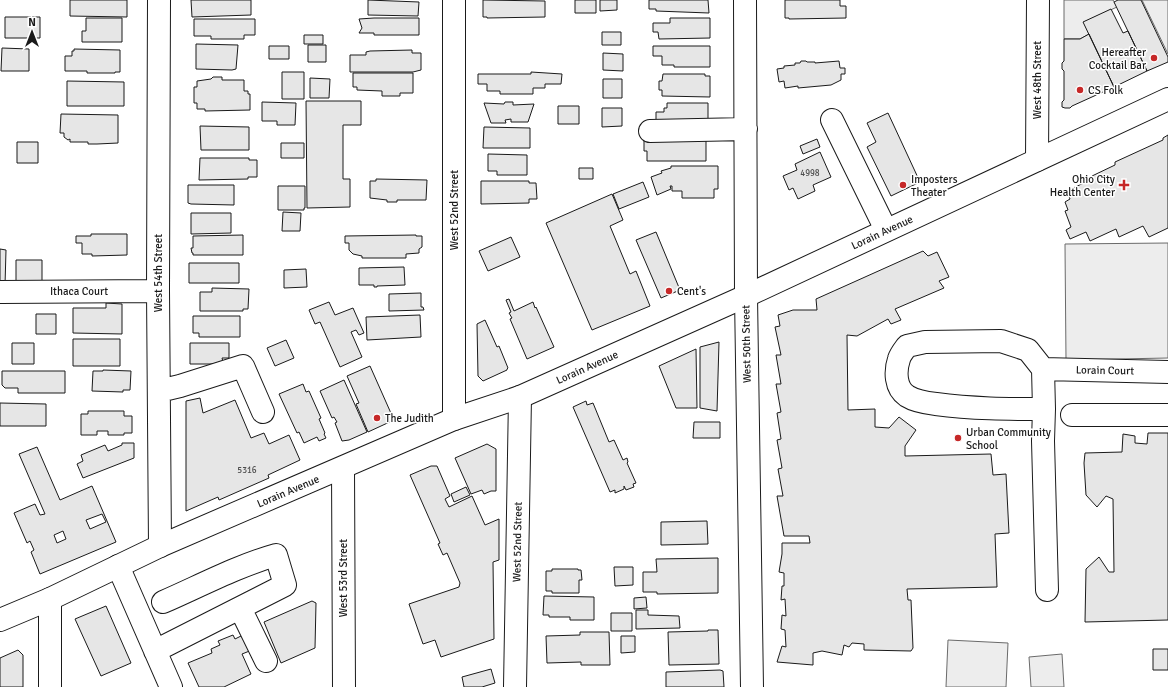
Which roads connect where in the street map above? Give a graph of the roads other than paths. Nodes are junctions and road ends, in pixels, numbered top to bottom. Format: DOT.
graph roads {
  1 [pos="159,0"];
  2 [pos="454,0"];
  3 [pos="745,0"];
  4 [pos="1038,0"];
  5 [pos="1168,99"];
  6 [pos="832,120"];
  7 [pos="746,129"];
  8 [pos="650,130"];
  9 [pos="1037,160"];
  10 [pos="886,230"];
  11 [pos="158,291"];
  12 [pos="0,292"];
  13 [pos="746,296"];
  14 [pos="1043,369"];
  15 [pos="1168,372"];
  16 [pos="159,391"];
  17 [pos="520,397"];
  18 [pos="1044,409"];
  19 [pos="263,412"];
  20 [pos="1072,415"];
  21 [pos="1168,415"];
  22 [pos="454,420"];
  23 [pos="343,468"];
  24 [pos="160,546"];
  25 [pos="118,566"];
  26 [pos="1047,590"];
  27 [pos="50,599"];
  28 [pos="163,602"];
  29 [pos="240,608"];
  30 [pos="0,620"];
  31 [pos="155,650"];
  32 [pos="266,661"];
  33 [pos="50,687"];
  34 [pos="171,687"];
  35 [pos="344,687"];
  36 [pos="515,687"];
  37 [pos="752,687"];
  1 -- 11 [label="street, West 54th Street"];
  2 -- 22 [label="street, West 52nd Street"];
  3 -- 7 [label="street, West 50th Street"];
  4 -- 9 [label="street, West 48th Street"];
  5 -- 9 [label="street, Lorain Avenue"];
  6 -- 10 [label="street"];
  7 -- 8 [label="street"];
  7 -- 13 [label="street, West 50th Street"];
  9 -- 10 [label="street, Lorain Avenue"];
  10 -- 13 [label="street, Lorain Avenue"];
  11 -- 12 [label="street, Ithaca Court"];
  11 -- 16 [label="street, West 54th Street"];
  13 -- 17 [label="street, Lorain Avenue"];
  13 -- 37 [label="street, West 50th Street"];
  14 -- 15 [label="street, Lorain Court"];
  14 -- 18 [label="street"];
  14 -- 18 [label="street"];
  16 -- 19 [label="street"];
  16 -- 24 [label="street, West 54th Street"];
  17 -- 22 [label="street, Lorain Avenue"];
  17 -- 36 [label="street, West 52nd Street"];
  18 -- 26 [label="street"];
  20 -- 21 [label="street"];
  22 -- 23 [label="street, Lorain Avenue"];
  23 -- 24 [label="street, Lorain Avenue"];
  23 -- 35 [label="street, West 53rd Street"];
  24 -- 25 [label="street, Lorain Avenue"];
  25 -- 27 [label="street, Lorain Avenue"];
  25 -- 31 [label="street"];
  27 -- 30 [label="street, Lorain Avenue"];
  27 -- 33 [label="street"];
  28 -- 29 [label="street"];
  29 -- 31 [label="street"];
  29 -- 32 [label="street"];
  31 -- 34 [label="street"];
}
